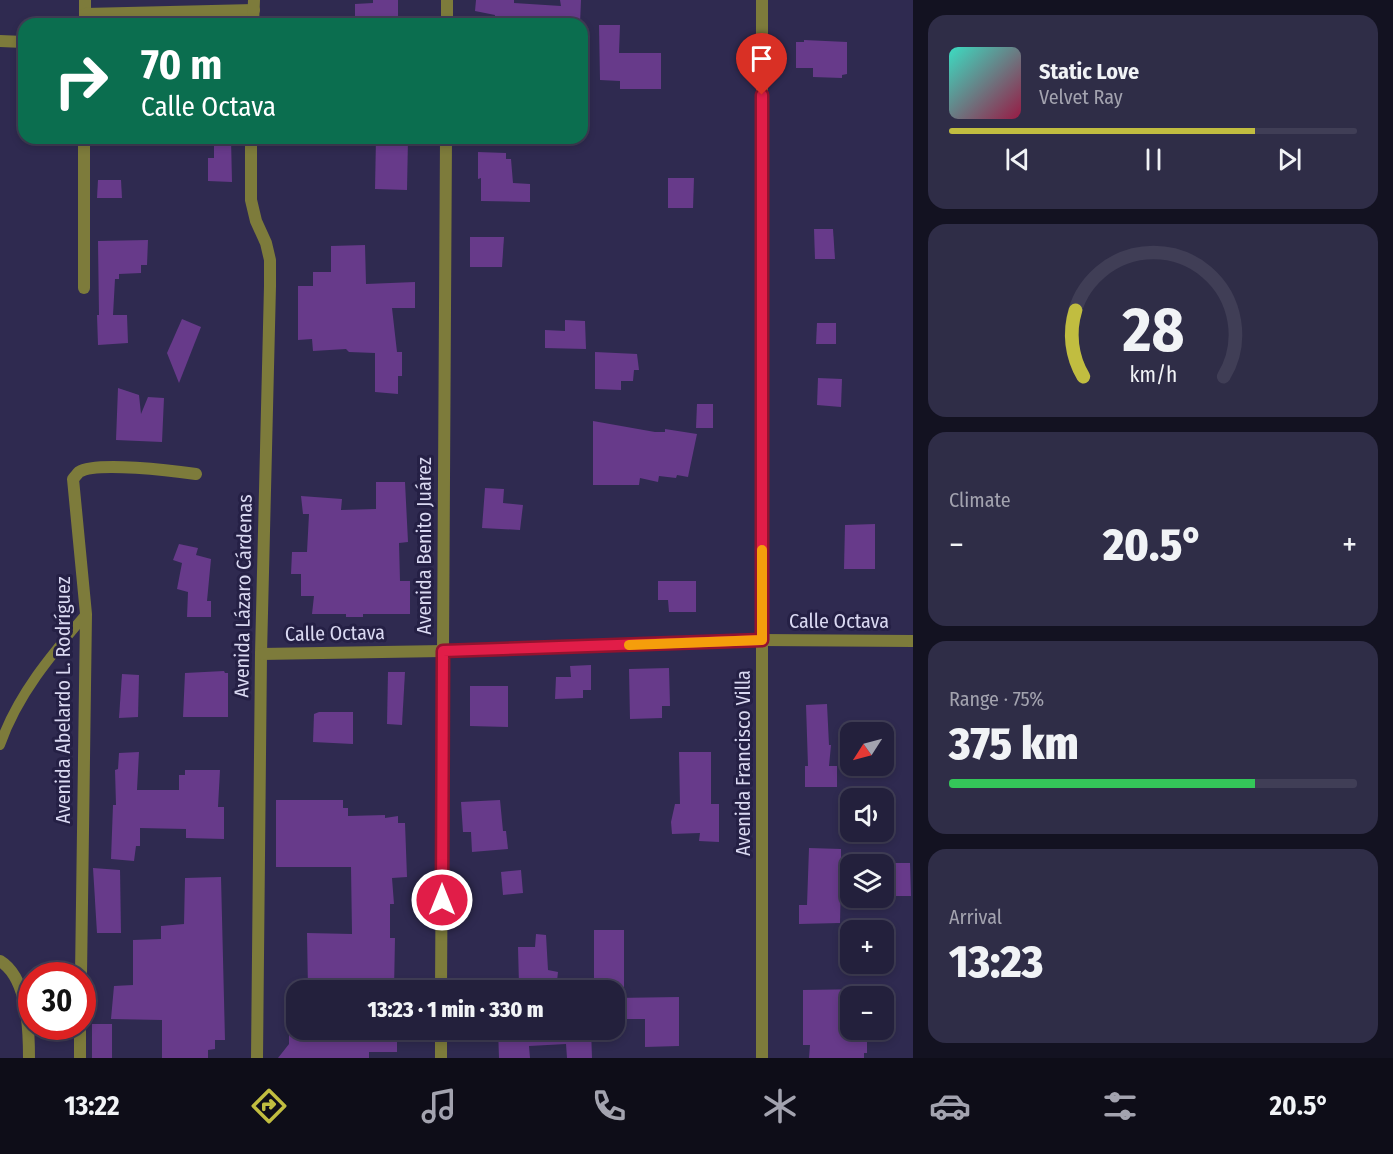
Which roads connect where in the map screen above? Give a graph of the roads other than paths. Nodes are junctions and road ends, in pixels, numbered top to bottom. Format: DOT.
graph roads {
  1 [pos="85,0"];
  2 [pos="447,0"];
  3 [pos="762,0"];
  4 [pos="254,5"];
  5 [pos="85,18"];
  6 [pos="97,18"];
  7 [pos="447,18"];
  8 [pos="0,41"];
  9 [pos="18,42"];
  10 [pos="84,144"];
  11 [pos="251,144"];
  12 [pos="446,144"];
  13 [pos="84,288"];
  14 [pos="196,474"];
  15 [pos="86,614"];
  16 [pos="762,640"];
  17 [pos="913,641"];
  18 [pos="443,651"];
  19 [pos="261,654"];
  20 [pos="0,746"];
  21 [pos="0,961"];
  22 [pos="81,962"];
  23 [pos="441,980"];
  24 [pos="80,1040"];
  25 [pos="441,1040"];
  26 [pos="29,1058"];
  27 [pos="80,1058"];
  28 [pos="257,1058"];
  29 [pos="441,1058"];
  30 [pos="762,1058"];
  1 -- 5 [label="street"];
  2 -- 7 [label="street"];
  3 -- 16 [label="street, Avenida Francisco Villa"];
  4 -- 6 [label="street"];
  8 -- 9 [label="street"];
  10 -- 13 [label="street"];
  11 -- 19 [label="street, Avenida Lázaro Cárdenas"];
  12 -- 18 [label="street, Avenida Benito Juárez"];
  14 -- 15 [label="street, Avenida Abelardo L. Rodríguez"];
  15 -- 20 [label="lane"];
  15 -- 22 [label="street, Avenida Abelardo L. Rodríguez"];
  16 -- 17 [label="street, Calle Octava"];
  16 -- 18 [label="street, Calle Octava"];
  16 -- 30 [label="street, Avenida Francisco Villa"];
  18 -- 19 [label="street, Calle Octava"];
  18 -- 23 [label="street, Avenida Benito Juárez"];
  19 -- 28 [label="street, Avenida Lázaro Cárdenas"];
  21 -- 26 [label="street"];
  24 -- 27 [label="street"];
  25 -- 29 [label="street"];
}
